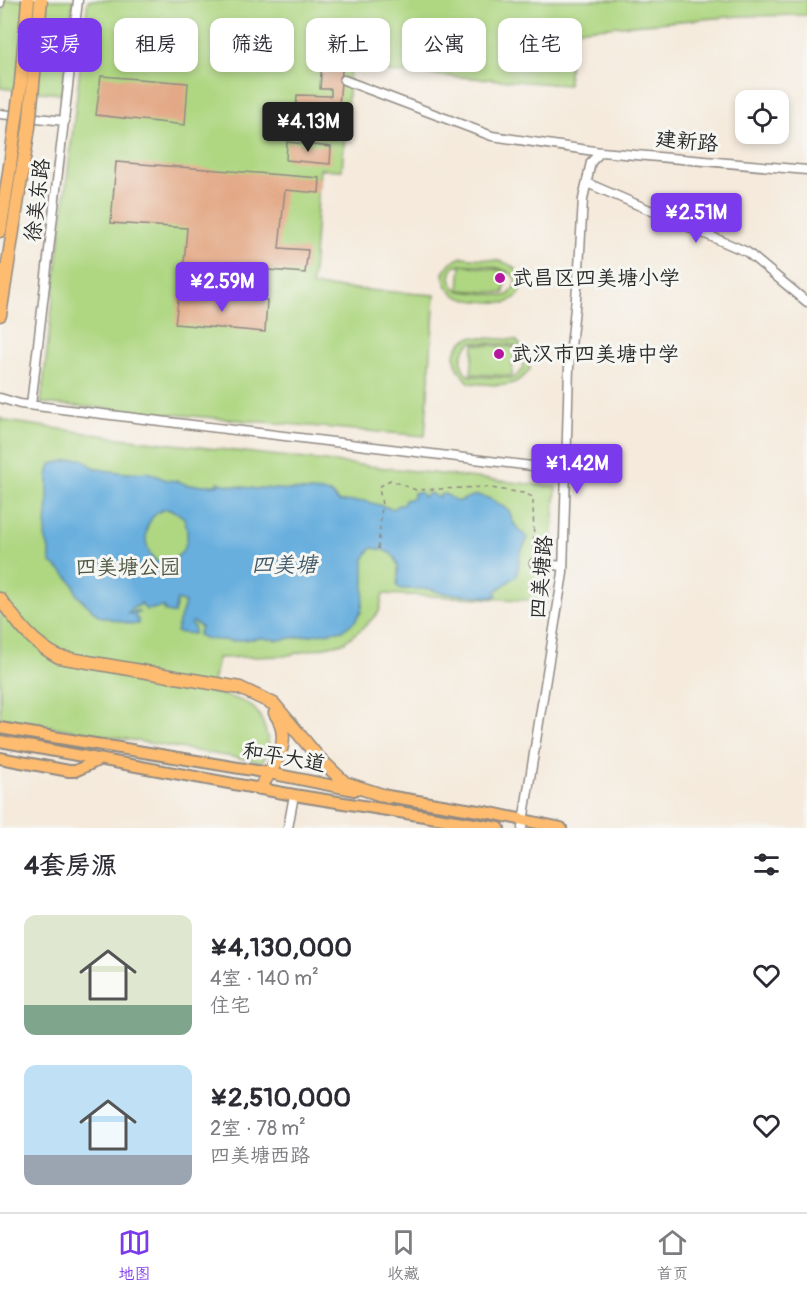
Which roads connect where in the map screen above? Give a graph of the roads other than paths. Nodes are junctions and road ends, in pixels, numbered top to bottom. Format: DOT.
graph roads {
  1 [pos="28,0"];
  2 [pos="41,0"];
  3 [pos="78,0"];
  4 [pos="344,80"];
  5 [pos="0,114"];
  6 [pos="65,121"];
  7 [pos="601,152"];
  8 [pos="807,168"];
  9 [pos="807,176"];
  10 [pos="587,183"];
  11 [pos="0,231"];
  12 [pos="807,302"];
  13 [pos="0,315"];
  14 [pos="0,398"];
  15 [pos="31,405"];
  16 [pos="565,470"];
  17 [pos="534,563"];
  18 [pos="563,566"];
  19 [pos="0,599"];
  20 [pos="266,699"];
  21 [pos="0,728"];
  22 [pos="0,741"];
  23 [pos="0,758"];
  24 [pos="99,759"];
  25 [pos="269,773"];
  26 [pos="260,788"];
  27 [pos="294,795"];
  28 [pos="388,796"];
  29 [pos="491,813"];
  30 [pos="523,824"];
  31 [pos="492,827"];
  32 [pos="288,828"];
  33 [pos="561,828"];
  1 -- 11 [label="highway, bridge"];
  2 -- 13 [label="highway, bridge"];
  3 -- 6 [label="street, 徐美东路"];
  4 -- 7 [label="street, 建新路"];
  5 -- 6 [label="street"];
  6 -- 15 [label="street, 徐美东路"];
  7 -- 8 [label="street, 建新路"];
  7 -- 10 [label="street, 四美塘路"];
  8 -- 9 [label="street"];
  10 -- 12 [label="street"];
  10 -- 16 [label="street, 四美塘路"];
  14 -- 15 [label="street"];
  15 -- 16 [label="street"];
  16 -- 18 [label="street, 四美塘路"];
  17 -- 18 [label="street"];
  18 -- 30 [label="street, 四美塘路"];
  19 -- 20 [label="highway"];
  20 -- 25 [label="highway"];
  20 -- 28 [label="highway"];
  21 -- 25 [label="main road, 和平大道"];
  22 -- 24 [label="main road, 和平大道"];
  23 -- 24 [label="main road"];
  24 -- 26 [label="main road, 和平大道"];
  25 -- 26 [label="highway"];
  25 -- 28 [label="main road, 和平大道"];
  26 -- 27 [label="main road, 和平大道"];
  27 -- 31 [label="main road, 和平大道"];
  27 -- 32 [label="street"];
  28 -- 29 [label="main road, 和平大道"];
  29 -- 30 [label="main road, 和平大道"];
  29 -- 31 [label="main road"];
  30 -- 33 [label="main road, 和平大道"];
}
